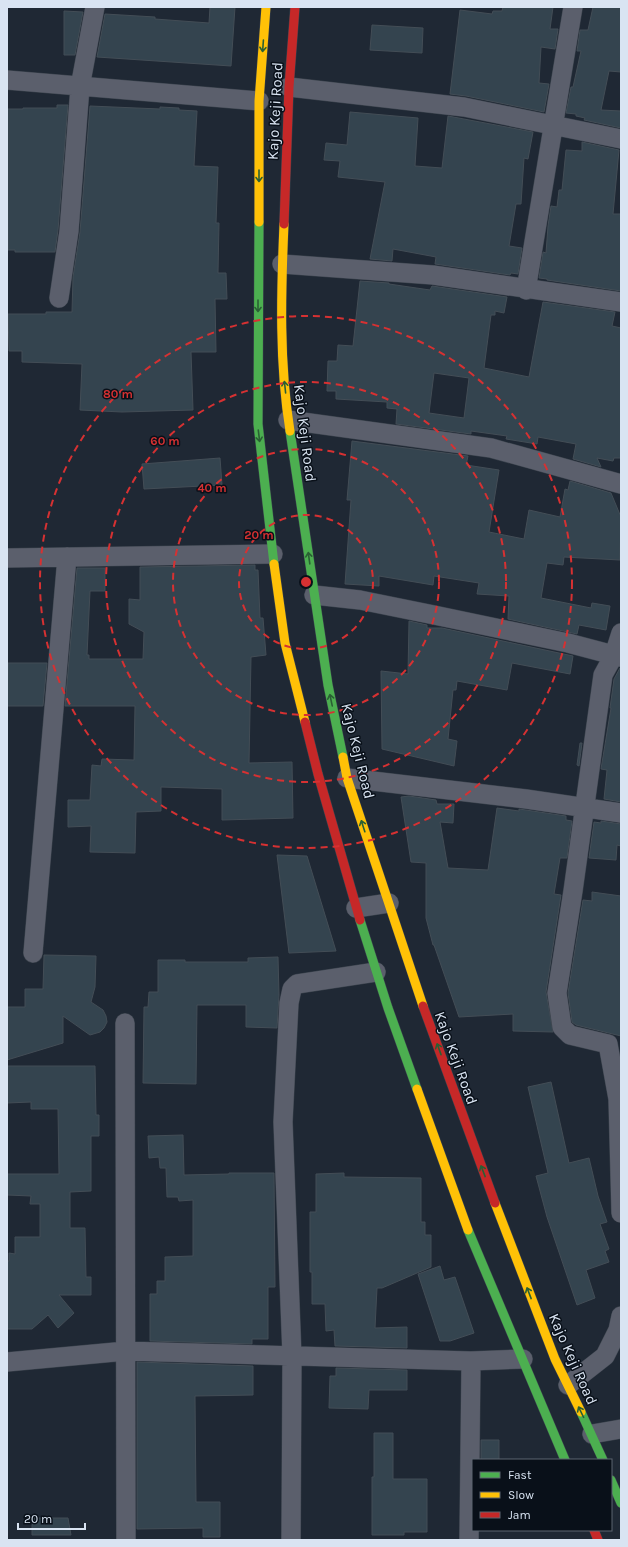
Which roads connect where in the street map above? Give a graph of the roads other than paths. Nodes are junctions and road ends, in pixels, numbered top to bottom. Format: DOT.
graph roads {
  1 [pos="95,7"];
  2 [pos="266,7"];
  3 [pos="295,7"];
  4 [pos="573,7"];
  5 [pos="7,80"];
  6 [pos="80,87"];
  7 [pos="289,87"];
  8 [pos="259,101"];
  9 [pos="553,125"];
  10 [pos="621,139"];
  11 [pos="282,264"];
  12 [pos="526,290"];
  13 [pos="59,298"];
  14 [pos="621,302"];
  15 [pos="288,420"];
  16 [pos="621,484"];
  17 [pos="273,554"];
  18 [pos="67,557"];
  19 [pos="7,558"];
  20 [pos="314,595"];
  21 [pos="621,633"];
  22 [pos="617,656"];
  23 [pos="347,778"];
  24 [pos="585,807"];
  25 [pos="621,813"];
  26 [pos="389,903"];
  27 [pos="356,908"];
  28 [pos="33,953"];
  29 [pos="376,972"];
  30 [pos="125,1023"];
  31 [pos="615,1044"];
  32 [pos="621,1212"];
  33 [pos="621,1316"];
  34 [pos="126,1351"];
  35 [pos="292,1356"];
  36 [pos="523,1359"];
  37 [pos="471,1361"];
  38 [pos="7,1362"];
  39 [pos="568,1385"];
  40 [pos="621,1429"];
  41 [pos="592,1434"];
  42 [pos="565,1459"];
  43 [pos="603,1459"];
  44 [pos="612,1482"];
  45 [pos="621,1503"];
  46 [pos="126,1540"];
  47 [pos="291,1540"];
  48 [pos="469,1540"];
  1 -- 6 [label="street"];
  2 -- 8 [label="main road, Kajo Keji Road, one-way"];
  3 -- 7 [label="main road, Kajo Keji Road"];
  4 -- 9 [label="street"];
  5 -- 6 [label="street"];
  6 -- 8 [label="street"];
  6 -- 13 [label="street"];
  7 -- 9 [label="street"];
  7 -- 11 [label="main road, Kajo Keji Road"];
  8 -- 17 [label="main road, Kajo Keji Road, one-way"];
  9 -- 10 [label="street"];
  9 -- 12 [label="street"];
  11 -- 12 [label="street"];
  15 -- 11 [label="main road, Kajo Keji Road, one-way"];
  12 -- 14 [label="street"];
  15 -- 16 [label="street"];
  20 -- 15 [label="main road, Kajo Keji Road, one-way"];
  17 -- 18 [label="street"];
  17 -- 27 [label="main road, Kajo Keji Road"];
  18 -- 19 [label="street"];
  18 -- 28 [label="street"];
  20 -- 22 [label="street"];
  23 -- 20 [label="main road, Kajo Keji Road, one-way"];
  21 -- 22 [label="street"];
  22 -- 24 [label="street"];
  23 -- 24 [label="street"];
  26 -- 23 [label="main road, Kajo Keji Road, one-way"];
  24 -- 25 [label="street"];
  24 -- 31 [label="street"];
  26 -- 27 [label="street"];
  39 -- 26 [label="main road, Kajo Keji Road, one-way"];
  27 -- 29 [label="main road, Kajo Keji Road"];
  29 -- 35 [label="street"];
  29 -- 36 [label="main road, Kajo Keji Road"];
  30 -- 34 [label="street"];
  31 -- 32 [label="street"];
  33 -- 39 [label="street"];
  34 -- 35 [label="street"];
  34 -- 38 [label="street"];
  34 -- 46 [label="street"];
  35 -- 37 [label="street"];
  35 -- 47 [label="street"];
  36 -- 37 [label="street"];
  36 -- 42 [label="main road, Kajo Keji Road"];
  37 -- 48 [label="street"];
  41 -- 39 [label="main road, Kajo Keji Road, one-way"];
  40 -- 41 [label="street"];
  41 -- 43 [label="main road, Kajo Keji Road"];
  44 -- 45 [label="main road"];
}
